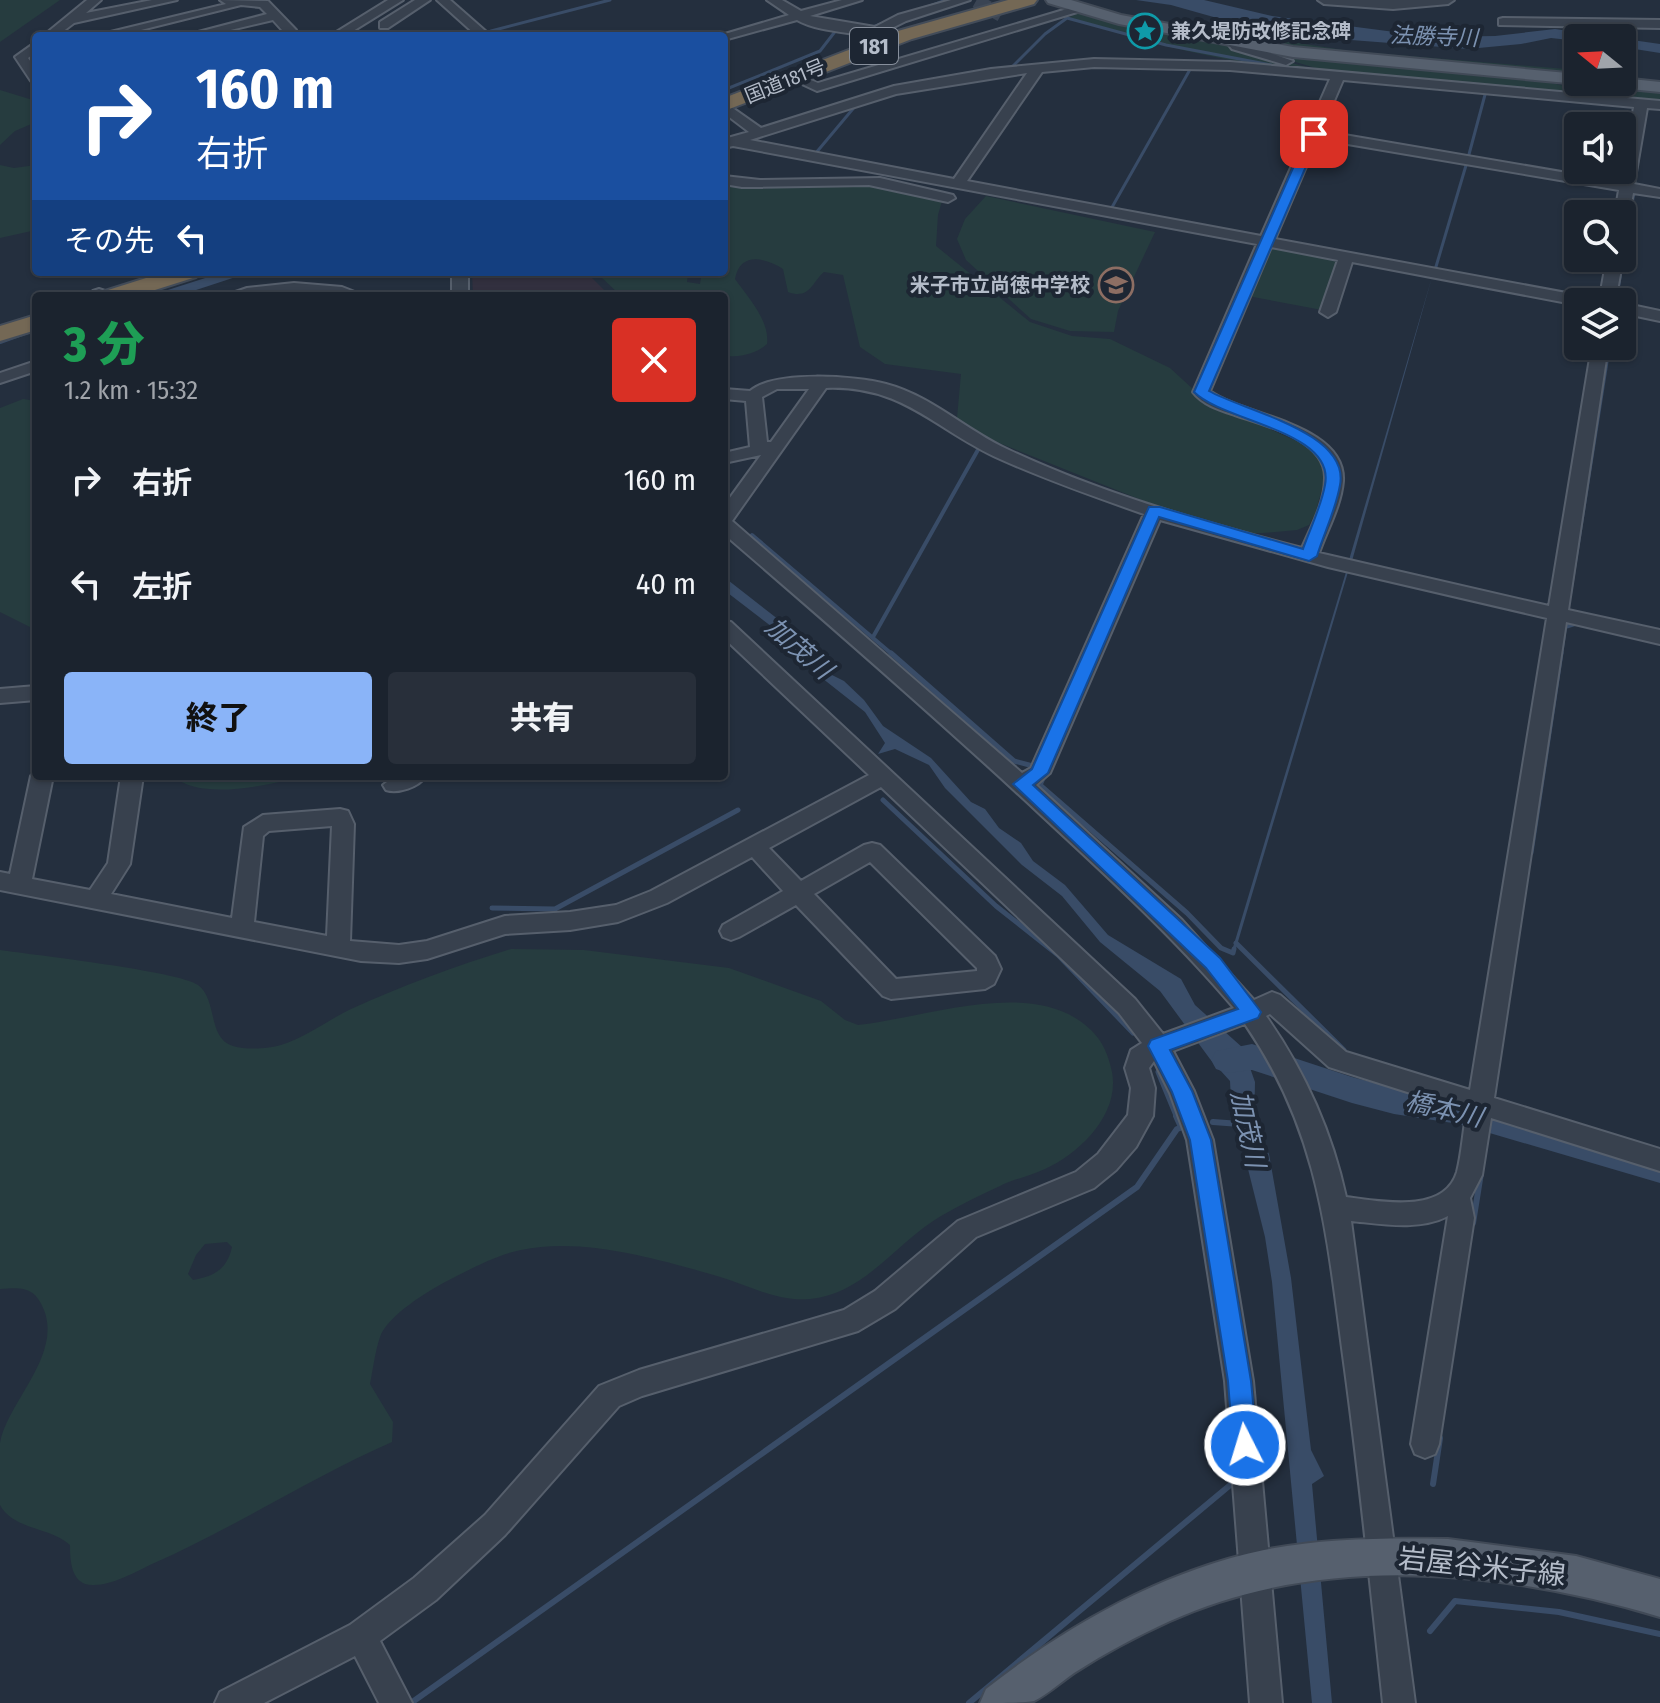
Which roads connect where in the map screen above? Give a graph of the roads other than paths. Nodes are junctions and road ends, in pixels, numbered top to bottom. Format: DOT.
graph roads {
  1 [pos="95,0"];
  2 [pos="171,0"];
  3 [pos="397,0"];
  4 [pos="424,0"];
  5 [pos="443,0"];
  6 [pos="773,0"];
  7 [pos="856,0"];
  8 [pos="971,0"];
  9 [pos="1028,0"];
  10 [pos="1054,0"];
  11 [pos="1324,0"];
  12 [pos="1448,0"];
  13 [pos="232,1"];
  14 [pos="134,8"];
  15 [pos="1001,8"];
  16 [pos="1081,9"];
  17 [pos="275,16"];
  18 [pos="797,16"];
  19 [pos="69,20"];
  20 [pos="1503,22"];
  21 [pos="1660,24"];
  22 [pos="1016,26"];
  23 [pos="152,31"];
  24 [pos="374,31"];
  25 [pos="54,32"];
  26 [pos="206,32"];
  27 [pos="287,32"];
  28 [pos="343,32"];
  29 [pos="480,32"];
  30 [pos="881,34"];
  31 [pos="728,35"];
  32 [pos="1232,41"];
  33 [pos="32,49"];
  34 [pos="1034,68"];
  35 [pos="32,70"];
  36 [pos="1522,74"];
  37 [pos="1333,75"];
  38 [pos="794,77"];
  39 [pos="1564,78"];
  40 [pos="1636,85"];
  41 [pos="1660,87"];
  42 [pos="728,102"];
  43 [pos="728,102"];
  44 [pos="1641,103"];
  45 [pos="1660,103"];
  46 [pos="728,107"];
  47 [pos="758,132"];
  48 [pos="1314,134"];
  49 [pos="729,143"];
  50 [pos="728,180"];
  51 [pos="958,184"];
  52 [pos="1626,187"];
  53 [pos="1660,193"];
  54 [pos="948,198"];
  55 [pos="1624,200"];
  56 [pos="1267,242"];
  57 [pos="1347,256"];
  58 [pos="155,276"];
  59 [pos="174,276"];
  60 [pos="113,292"];
  61 [pos="116,292"];
  62 [pos="260,292"];
  63 [pos="339,292"];
  64 [pos="1564,297"];
  65 [pos="1636,311"];
  66 [pos="1328,312"];
  67 [pos="32,316"];
  68 [pos="1660,316"];
  69 [pos="32,323"];
  70 [pos="0,327"];
  71 [pos="0,334"];
  72 [pos="1598,360"];
  73 [pos="32,367"];
  74 [pos="0,378"];
  75 [pos="821,384"];
  76 [pos="728,394"];
  77 [pos="754,396"];
  78 [pos="778,445"];
  79 [pos="759,450"];
  80 [pos="728,457"];
  81 [pos="1155,510"];
  82 [pos="728,516"];
  83 [pos="728,525"];
  84 [pos="1309,556"];
  85 [pos="1559,613"];
  86 [pos="728,631"];
  87 [pos="1660,637"];
  88 [pos="32,693"];
  89 [pos="0,696"];
  90 [pos="885,776"];
  91 [pos="41,780"];
  92 [pos="131,780"];
  93 [pos="406,780"];
  94 [pos="1021,784"];
  95 [pos="394,785"];
  96 [pos="755,847"];
  97 [pos="9,883"];
  98 [pos="797,891"];
  99 [pos="95,900"];
  100 [pos="242,929"];
  101 [pos="731,931"];
  102 [pos="338,947"];
  103 [pos="1251,1012"];
  104 [pos="1158,1046"];
  105 [pos="1478,1112"];
  106 [pos="1660,1160"];
  107 [pos="1457,1197"];
  108 [pos="1335,1207"];
  109 [pos="1425,1444"];
  110 [pos="1369,1558"];
  111 [pos="1263,1570"];
  112 [pos="1660,1598"];
  113 [pos="361,1636"];
  114 [pos="231,1703"];
  115 [pos="396,1703"];
  116 [pos="1000,1703"];
  117 [pos="1266,1703"];
  118 [pos="1399,1703"];
  1 -- 19 [label="street"];
  2 -- 14 [label="street"];
  3 -- 28 [label="street"];
  4 -- 24 [label="street"];
  5 -- 29 [label="street"];
  6 -- 18 [label="street"];
  7 -- 18 [label="street"];
  8 -- 30 [label="street"];
  9 -- 38 [label="highway, 国道181号 / 181"];
  10 -- 16 [label="main road"];
  11 -- 12 [label="street"];
  13 -- 17 [label="street"];
  13 -- 23 [label="street"];
  14 -- 19 [label="street"];
  14 -- 23 [label="street"];
  15 -- 22 [label="street"];
  15 -- 30 [label="highway, 国道181号 / 181"];
  16 -- 22 [label="street"];
  16 -- 32 [label="main road"];
  17 -- 26 [label="street"];
  17 -- 27 [label="street"];
  18 -- 30 [label="street"];
  18 -- 31 [label="street"];
  19 -- 25 [label="street"];
  20 -- 21 [label="street"];
  22 -- 38 [label="street"];
  30 -- 43 [label="highway, 国道181号 / 181"];
  32 -- 36 [label="main road"];
  32 -- 37 [label="street"];
  33 -- 35 [label="street"];
  34 -- 37 [label="street"];
  34 -- 47 [label="street"];
  34 -- 51 [label="street"];
  36 -- 39 [label="main road"];
  36 -- 44 [label="street"];
  37 -- 44 [label="street"];
  37 -- 48 [label="street"];
  38 -- 42 [label="highway, 国道181号 / 181"];
  40 -- 41 [label="main road"];
  44 -- 45 [label="street"];
  44 -- 52 [label="street"];
  46 -- 47 [label="street"];
  47 -- 49 [label="street"];
  48 -- 52 [label="street"];
  48 -- 56 [label="street"];
  49 -- 51 [label="street"];
  50 -- 54 [label="street"];
  51 -- 56 [label="street"];
  52 -- 53 [label="street"];
  52 -- 55 [label="street"];
  56 -- 57 [label="street"];
  56 -- 84 [label="street"];
  57 -- 64 [label="street"];
  57 -- 66 [label="street"];
  58 -- 60 [label="highway"];
  59 -- 61 [label="highway"];
  62 -- 63 [label="street"];
  65 -- 68 [label="street"];
  67 -- 70 [label="highway"];
  69 -- 71 [label="highway"];
  72 -- 85 [label="street"];
  73 -- 74 [label="street"];
  75 -- 77 [label="street"];
  75 -- 78 [label="street"];
  75 -- 81 [label="street"];
  76 -- 77 [label="street"];
  77 -- 79 [label="street"];
  78 -- 79 [label="street"];
  78 -- 82 [label="street"];
  79 -- 80 [label="street"];
  81 -- 84 [label="street"];
  81 -- 94 [label="street"];
  83 -- 94 [label="street"];
  84 -- 85 [label="street"];
  85 -- 87 [label="street"];
  85 -- 105 [label="street"];
  86 -- 90 [label="street"];
  88 -- 89 [label="street"];
  90 -- 96 [label="street"];
  90 -- 104 [label="street"];
  91 -- 97 [label="street"];
  92 -- 99 [label="street"];
  93 -- 95 [label="street"];
  94 -- 103 [label="street"];
  96 -- 98 [label="street"];
  96 -- 102 [label="street"];
  97 -- 99 [label="street"];
  98 -- 98 [label="street"];
  98 -- 101 [label="street"];
  99 -- 100 [label="street"];
  100 -- 102 [label="street"];
  100 -- 102 [label="street"];
  103 -- 104 [label="street"];
  103 -- 105 [label="street"];
  103 -- 108 [label="street"];
  104 -- 111 [label="street"];
  104 -- 113 [label="street"];
  105 -- 106 [label="street"];
  105 -- 107 [label="street"];
  107 -- 108 [label="street"];
  107 -- 109 [label="street"];
  108 -- 110 [label="street"];
  110 -- 111 [label="main road, 岩屋谷米子線"];
  110 -- 112 [label="main road, 岩屋谷米子線"];
  110 -- 118 [label="street"];
  111 -- 116 [label="main road, 岩屋谷米子線"];
  111 -- 117 [label="street"];
  113 -- 114 [label="street"];
  113 -- 115 [label="street"];
}
